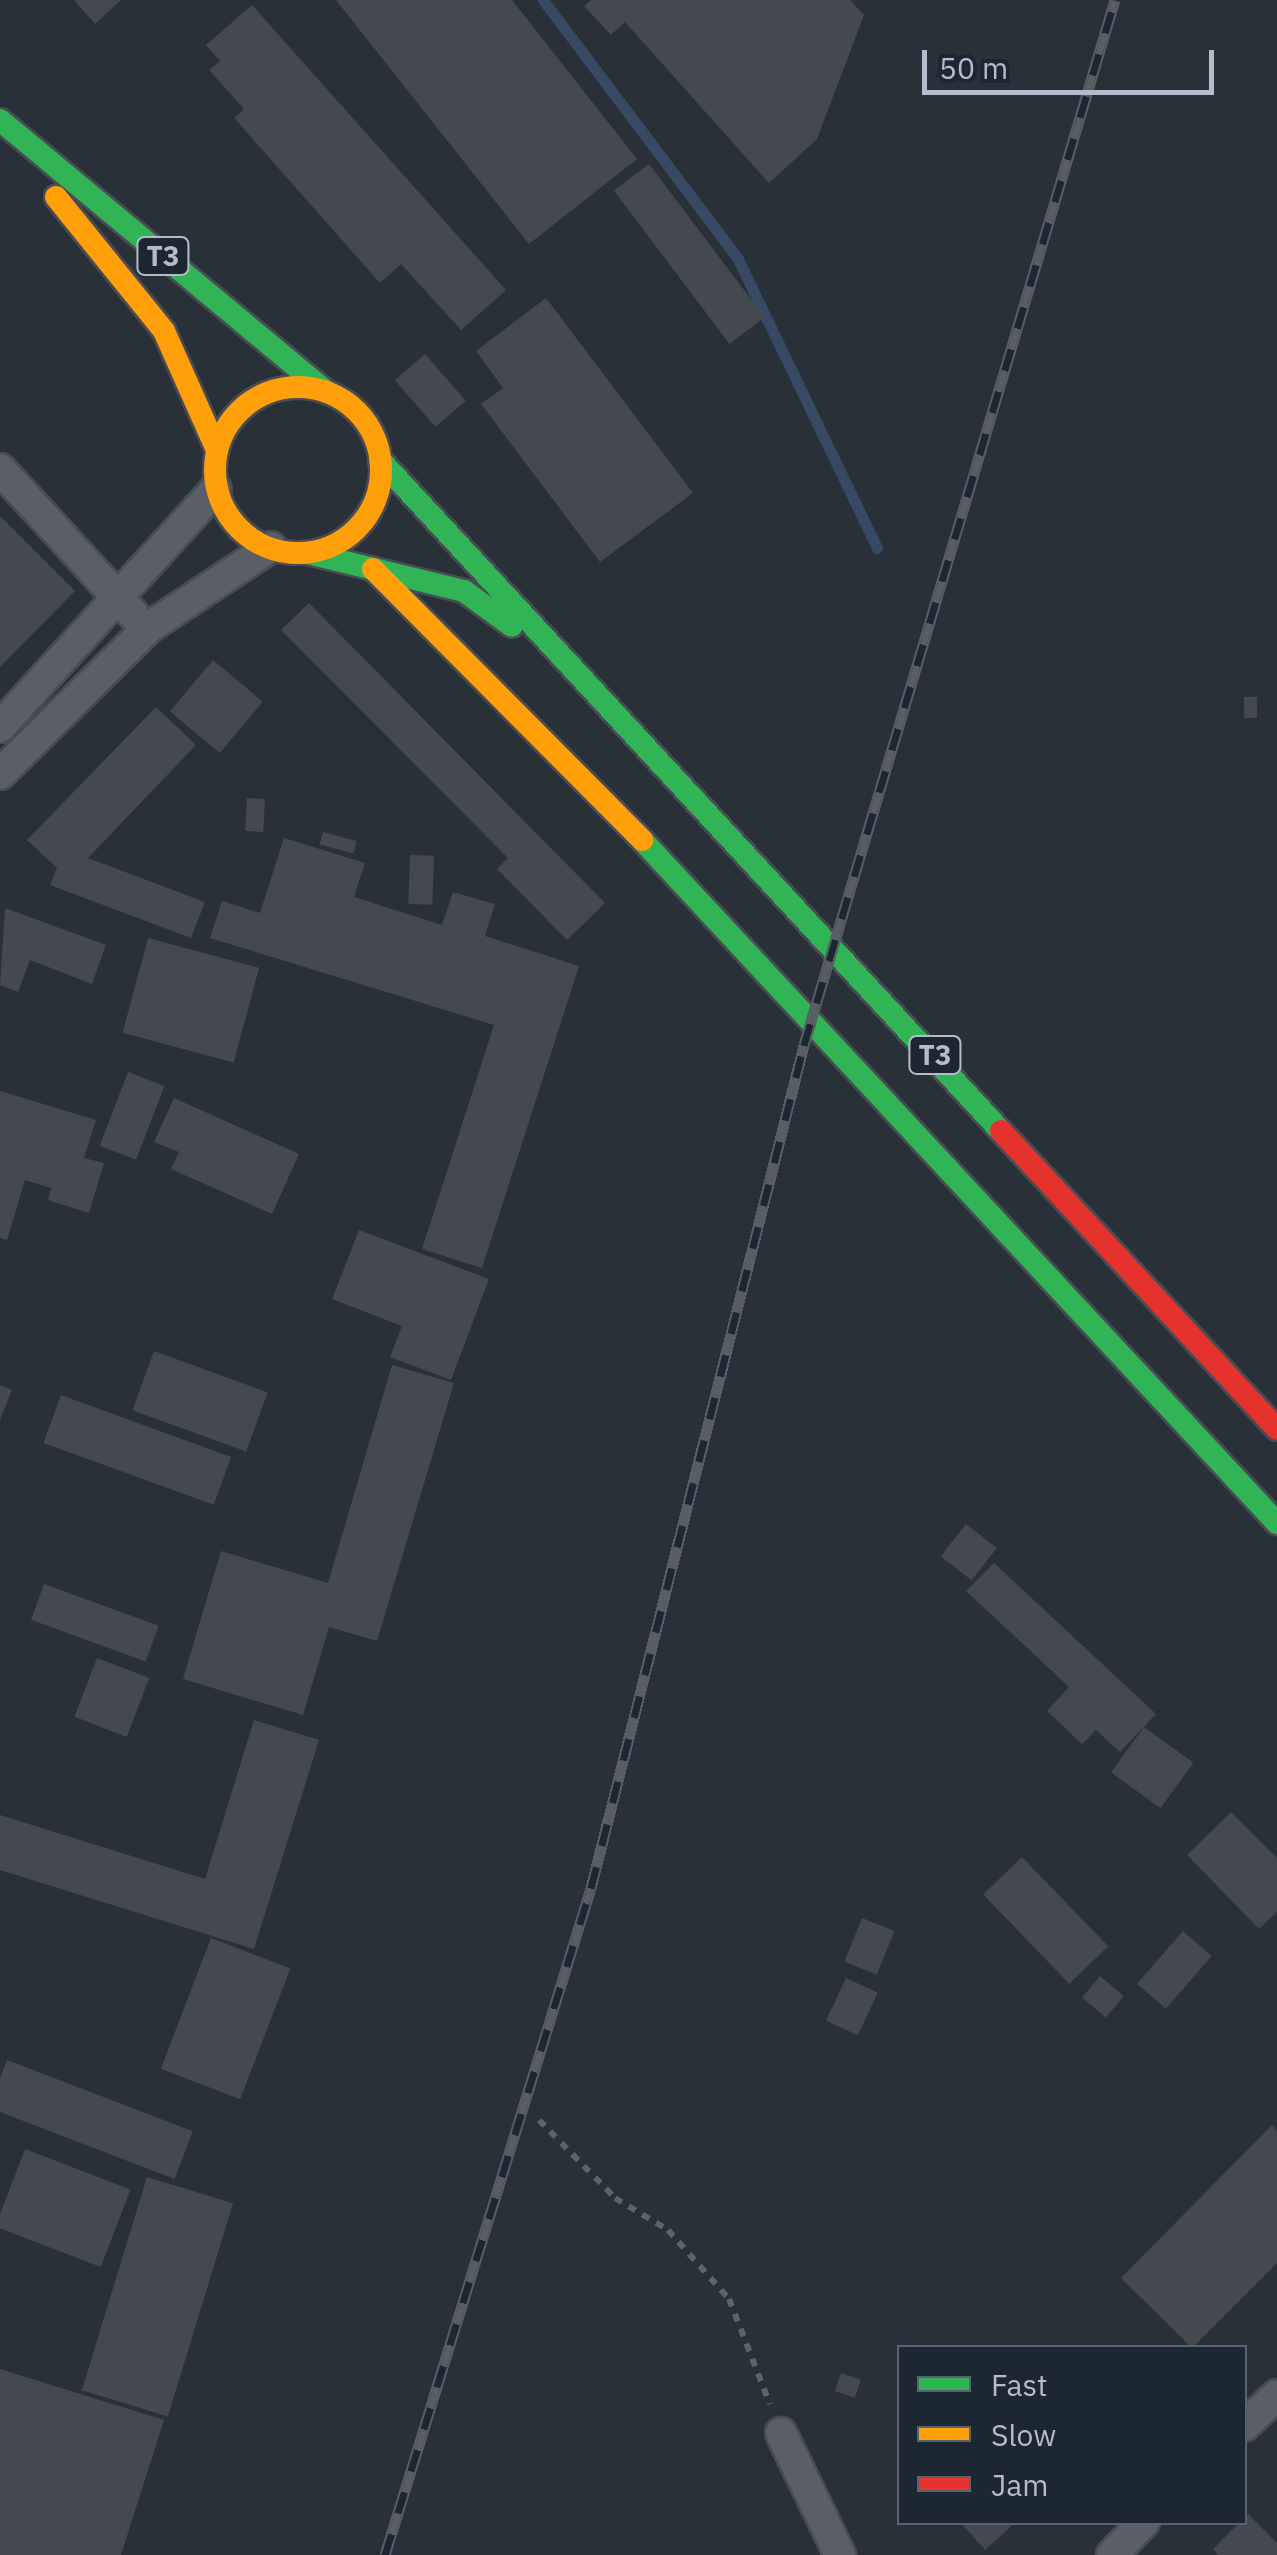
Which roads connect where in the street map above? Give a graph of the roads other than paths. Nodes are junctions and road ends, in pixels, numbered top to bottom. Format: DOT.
graph roads {
  1 [pos="0,124"];
  2 [pos="327,392"];
  3 [pos="217,450"];
  4 [pos="380,460"];
  5 [pos="0,468"];
  6 [pos="216,488"];
  7 [pos="271,548"];
  8 [pos="308,553"];
  9 [pos="369,564"];
  10 [pos="119,601"];
  11 [pos="148,628"];
  12 [pos="592,683"];
  13 [pos="0,727"];
  14 [pos="0,774"];
  15 [pos="1277,1429"];
  16 [pos="1277,1523"];
  17 [pos="1277,2395"];
  18 [pos="1247,2423"];
  19 [pos="781,2434"];
  20 [pos="840,2555"];
  1 -- 2 [label="main road, T3"];
  1 -- 3 [label="main road, T3"];
  2 -- 3 [label="main road"];
  2 -- 4 [label="main road, T3"];
  3 -- 6 [label="main road, T3"];
  4 -- 8 [label="main road"];
  4 -- 12 [label="main road, T3"];
  5 -- 10 [label="street"];
  6 -- 7 [label="main road"];
  6 -- 10 [label="street"];
  7 -- 8 [label="main road, T3"];
  7 -- 11 [label="street"];
  8 -- 9 [label="main road, T3"];
  9 -- 12 [label="main road, T3"];
  9 -- 16 [label="main road"];
  10 -- 11 [label="street"];
  10 -- 13 [label="street"];
  11 -- 14 [label="street"];
  12 -- 15 [label="main road, T3"];
  17 -- 18 [label="street"];
  19 -- 20 [label="street"];
}
